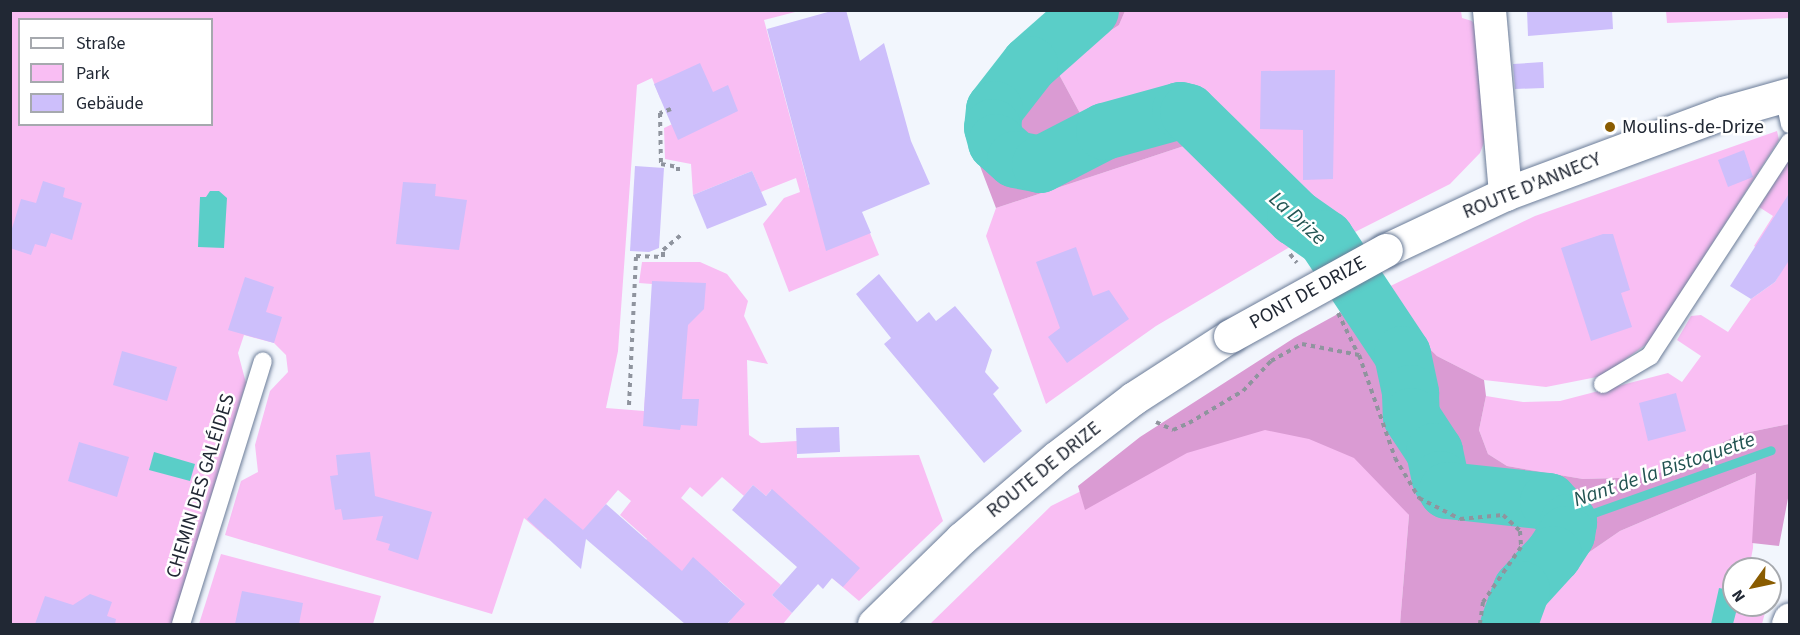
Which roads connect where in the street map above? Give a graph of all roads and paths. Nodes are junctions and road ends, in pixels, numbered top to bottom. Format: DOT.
graph roads {
  1 [pos="1489,10"];
  2 [pos="1788,105"];
  3 [pos="671,109"];
  4 [pos="1790,142"];
  5 [pos="678,172"];
  6 [pos="1505,194"];
  7 [pos="681,234"];
  8 [pos="1386,250"];
  9 [pos="1230,336"];
  10 [pos="263,360"];
  11 [pos="1603,384"];
  12 [pos="1134,398"];
  13 [pos="629,405"];
  14 [pos="1790,619"];
  15 [pos="181,624"];
  16 [pos="874,624"];
  17 [pos="1480,624"];
  18 [pos="1788,624"];
  1 -- 6 [label="main road"];
  2 -- 6 [label="main road, ROUTE D'ANNECY"];
  3 -- 5 [label="path"];
  4 -- 11 [label="lane"];
  6 -- 8 [label="main road, ROUTE D'ANNECY"];
  7 -- 13 [label="path"];
  8 -- 9 [label="main road, PONT DE DRIZE, bridge"];
  9 -- 12 [label="main road, ROUTE DE DRIZE"];
  10 -- 15 [label="lane, CHEMIN DES GALÉIDES"];
  12 -- 16 [label="main road, ROUTE DE DRIZE"];
  12 -- 17 [label="path"];
  14 -- 18 [label="main road"];
}
